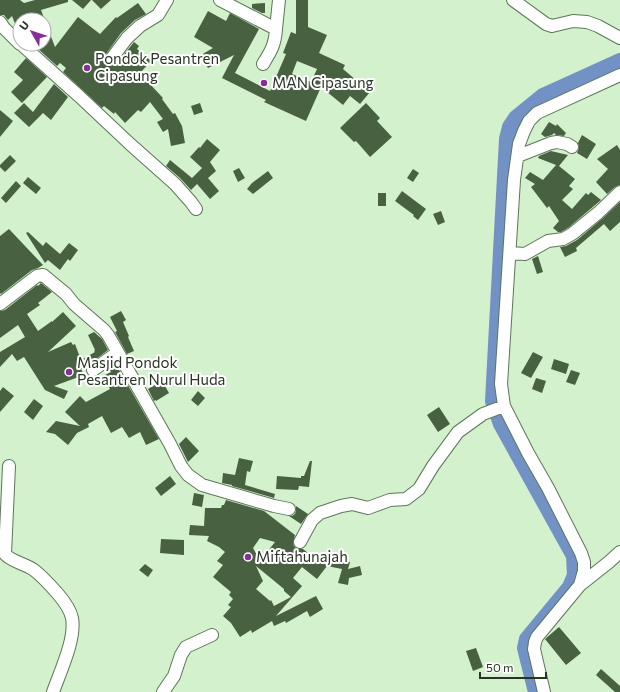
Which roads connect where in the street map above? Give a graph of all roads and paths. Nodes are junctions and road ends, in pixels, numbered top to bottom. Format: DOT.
graph roads {
  1 [pos="167,0"];
  2 [pos="220,0"];
  3 [pos="279,0"];
  4 [pos="513,0"];
  5 [pos="0,22"];
  6 [pos="276,29"];
  7 [pos="12,36"];
  8 [pos="620,38"];
  9 [pos="29,52"];
  10 [pos="112,58"];
  11 [pos="263,64"];
  12 [pos="620,75"];
  13 [pos="572,147"];
  14 [pos="518,156"];
  15 [pos="620,192"];
  16 [pos="196,209"];
  17 [pos="510,252"];
  18 [pos="0,304"];
  19 [pos="117,353"];
  20 [pos="93,370"];
  21 [pos="498,408"];
  22 [pos="9,466"];
  23 [pos="289,509"];
  24 [pos="300,542"];
  25 [pos="620,552"];
  26 [pos="580,585"];
  27 [pos="212,635"];
  28 [pos="53,692"];
  29 [pos="163,692"];
  30 [pos="544,692"];
  1 -- 10 [label="street"];
  2 -- 6 [label="street"];
  3 -- 6 [label="street"];
  4 -- 8 [label="street"];
  5 -- 7 [label="street"];
  6 -- 11 [label="street"];
  9 -- 16 [label="street"];
  12 -- 14 [label="street"];
  13 -- 14 [label="street"];
  14 -- 17 [label="street"];
  15 -- 17 [label="street"];
  17 -- 21 [label="street"];
  18 -- 19 [label="street"];
  19 -- 20 [label="street"];
  19 -- 23 [label="street"];
  21 -- 24 [label="street"];
  21 -- 26 [label="street"];
  22 -- 28 [label="street"];
  25 -- 26 [label="street"];
  26 -- 30 [label="street"];
  27 -- 29 [label="street"];
}
